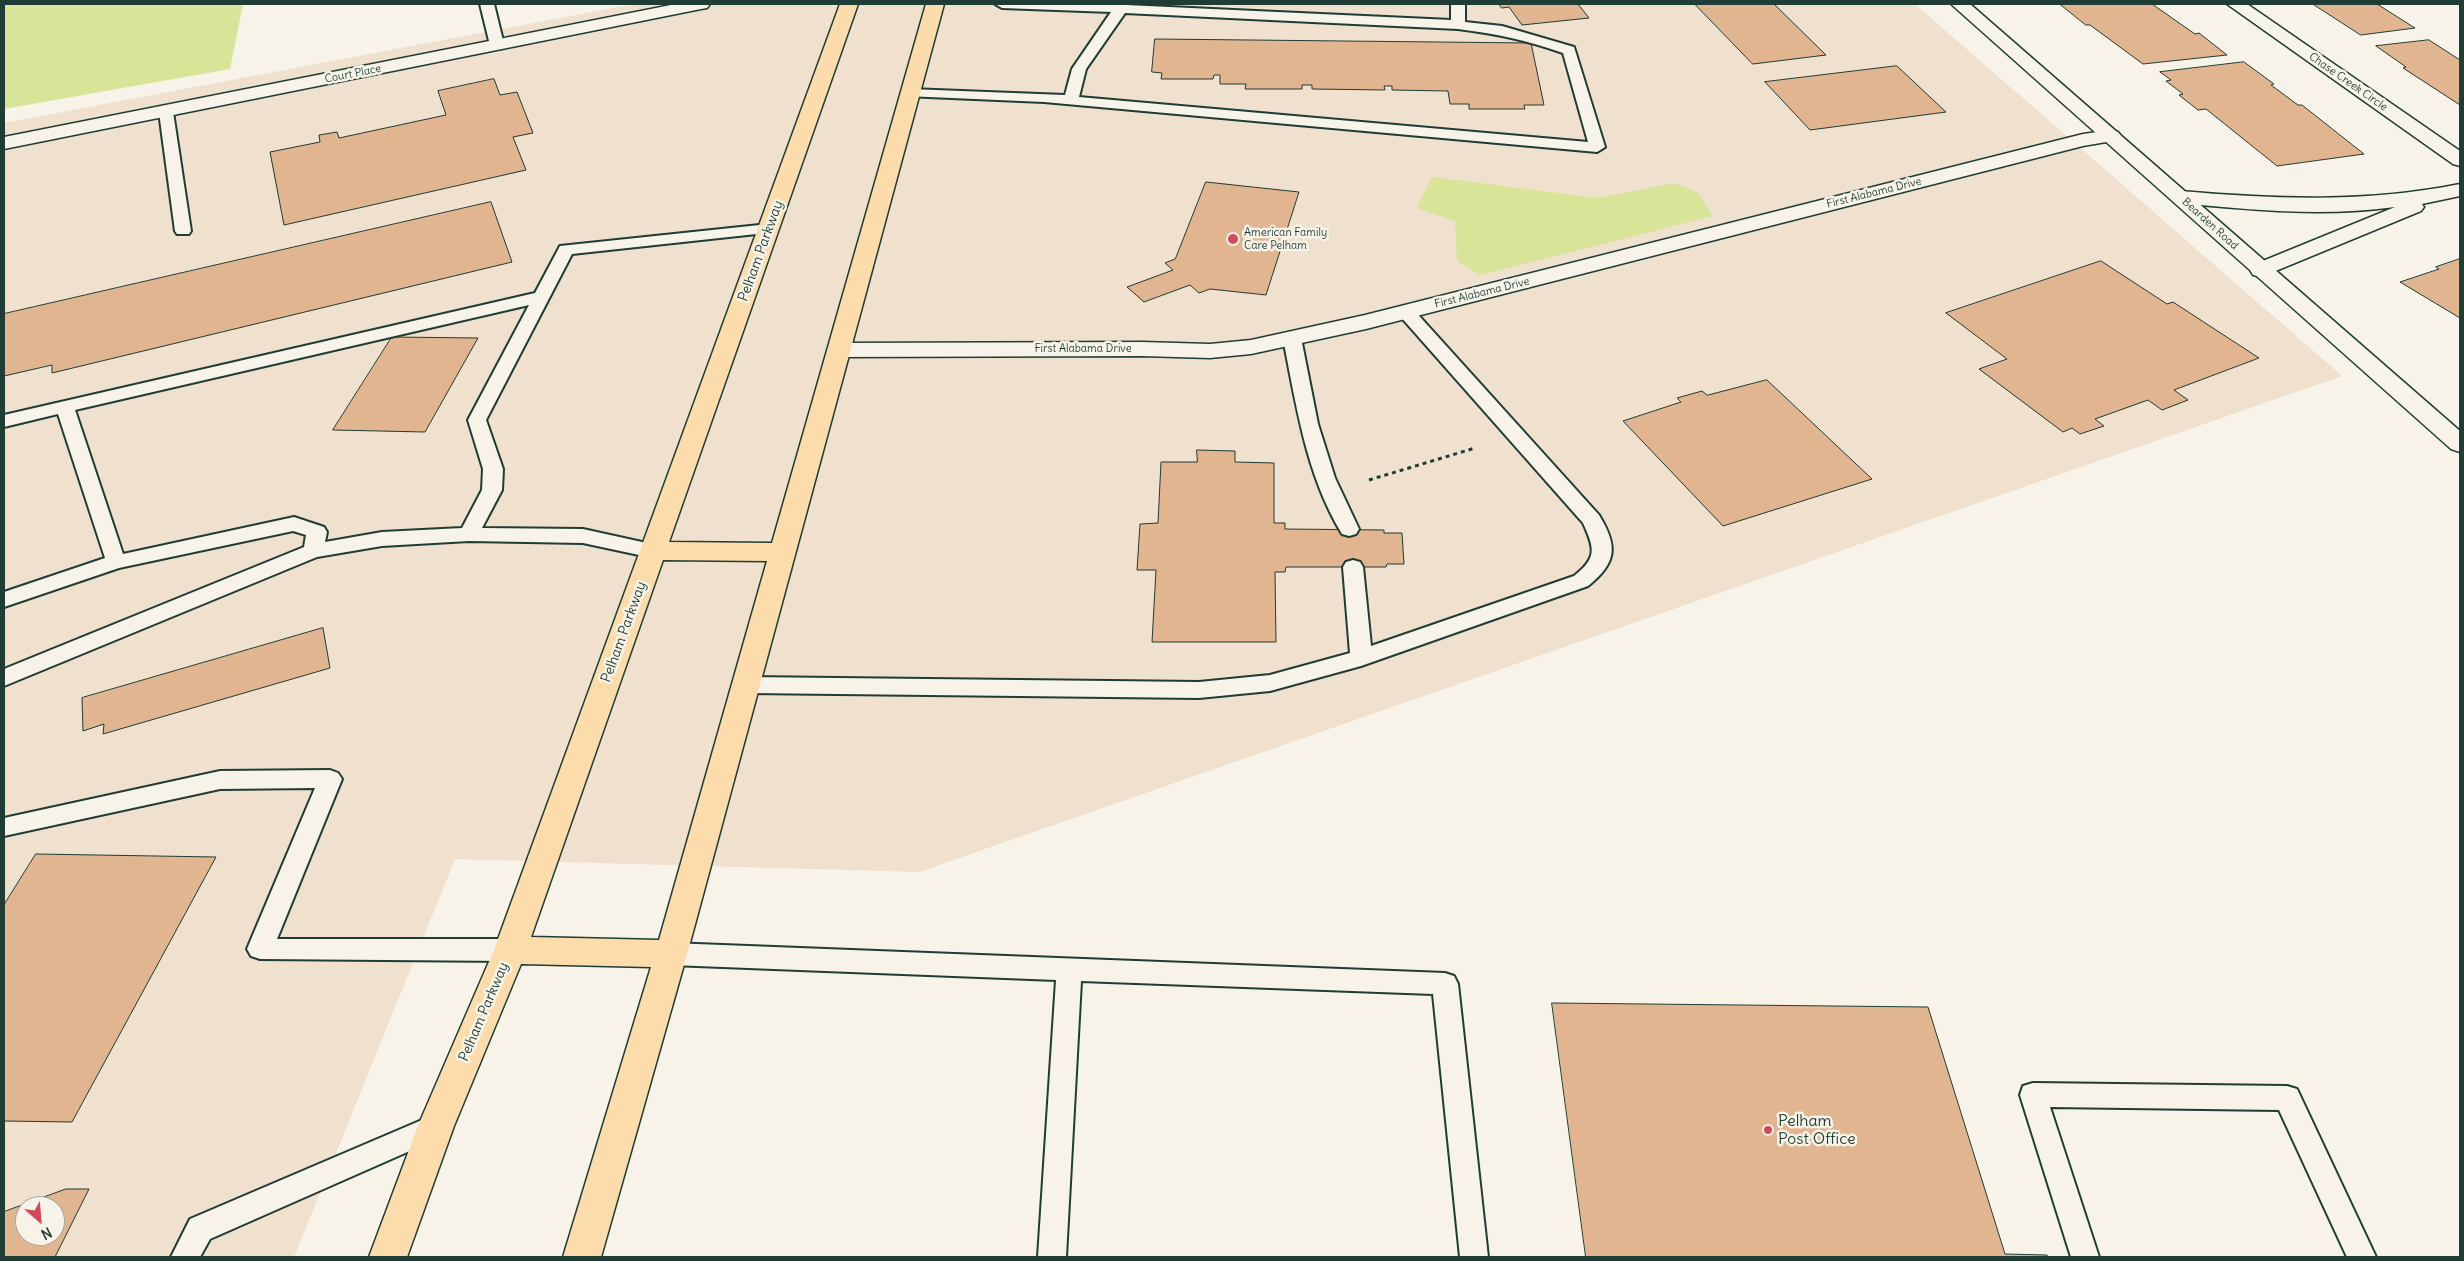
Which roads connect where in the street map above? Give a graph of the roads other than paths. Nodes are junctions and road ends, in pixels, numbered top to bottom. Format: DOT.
graph roads {
  1 [pos="487,4"];
  2 [pos="701,4"];
  3 [pos="849,4"];
  4 [pos="935,4"];
  5 [pos="1002,4"];
  6 [pos="1015,4"];
  7 [pos="1458,4"];
  8 [pos="1960,4"];
  9 [pos="2236,4"];
  10 [pos="1121,9"];
  11 [pos="1458,25"];
  12 [pos="497,45"];
  13 [pos="910,93"];
  14 [pos="1071,100"];
  15 [pos="166,112"];
  16 [pos="2110,136"];
  17 [pos="4,143"];
  18 [pos="2460,160"];
  19 [pos="2453,192"];
  20 [pos="2180,197"];
  21 [pos="769,229"];
  22 [pos="183,231"];
  23 [pos="2261,270"];
  24 [pos="541,297"];
  25 [pos="1406,312"];
  26 [pos="1292,338"];
  27 [pos="840,350"];
  28 [pos="65,407"];
  29 [pos="4,421"];
  30 [pos="2460,444"];
  31 [pos="1349,529"];
  32 [pos="469,534"];
  33 [pos="313,551"];
  34 [pos="653,551"];
  35 [pos="784,552"];
  36 [pos="116,562"];
  37 [pos="1353,567"];
  38 [pos="4,600"];
  39 [pos="1361,658"];
  40 [pos="4,678"];
  41 [pos="747,685"];
  42 [pos="4,827"];
  43 [pos="510,950"];
  44 [pos="672,954"];
  45 [pos="1069,969"];
  46 [pos="436,1126"];
  47 [pos="185,1257"];
  48 [pos="388,1257"];
  49 [pos="582,1257"];
  50 [pos="1052,1257"];
  51 [pos="1474,1257"];
  52 [pos="2085,1257"];
  53 [pos="2362,1257"];
  1 -- 12 [label="lane"];
  2 -- 12 [label="street, Court Place"];
  3 -- 21 [label="main road, Pelham Parkway"];
  4 -- 13 [label="main road"];
  5 -- 6 [label="lane"];
  6 -- 10 [label="lane"];
  7 -- 11 [label="lane"];
  8 -- 16 [label="street, Bearden Road"];
  9 -- 18 [label="street, Chase Creek Circle"];
  10 -- 11 [label="lane"];
  10 -- 14 [label="lane"];
  11 -- 14 [label="lane"];
  12 -- 15 [label="street, Court Place"];
  13 -- 14 [label="lane"];
  13 -- 27 [label="main road"];
  15 -- 17 [label="street, Court Place"];
  15 -- 22 [label="lane"];
  16 -- 20 [label="street, Bearden Road"];
  16 -- 25 [label="street, First Alabama Drive"];
  19 -- 20 [label="street"];
  19 -- 23 [label="street"];
  20 -- 23 [label="street, Bearden Road"];
  21 -- 24 [label="lane"];
  21 -- 34 [label="main road, Pelham Parkway"];
  23 -- 30 [label="street, Bearden Road"];
  24 -- 28 [label="lane"];
  24 -- 32 [label="lane"];
  25 -- 26 [label="street, First Alabama Drive"];
  25 -- 39 [label="lane"];
  26 -- 27 [label="street, First Alabama Drive"];
  26 -- 31 [label="lane"];
  27 -- 35 [label="main road"];
  28 -- 29 [label="lane"];
  28 -- 36 [label="lane"];
  32 -- 33 [label="lane"];
  32 -- 34 [label="lane"];
  33 -- 36 [label="lane"];
  33 -- 40 [label="lane"];
  34 -- 35 [label="main road"];
  34 -- 43 [label="main road, Pelham Parkway"];
  35 -- 41 [label="main road"];
  36 -- 38 [label="lane"];
  37 -- 39 [label="lane"];
  39 -- 41 [label="lane"];
  41 -- 44 [label="main road"];
  42 -- 43 [label="lane"];
  43 -- 44 [label="main road"];
  43 -- 46 [label="main road, Pelham Parkway"];
  44 -- 45 [label="lane"];
  44 -- 49 [label="main road"];
  45 -- 50 [label="lane"];
  45 -- 51 [label="lane"];
  46 -- 47 [label="lane"];
  46 -- 48 [label="main road, Pelham Parkway"];
  52 -- 53 [label="lane"];
}
